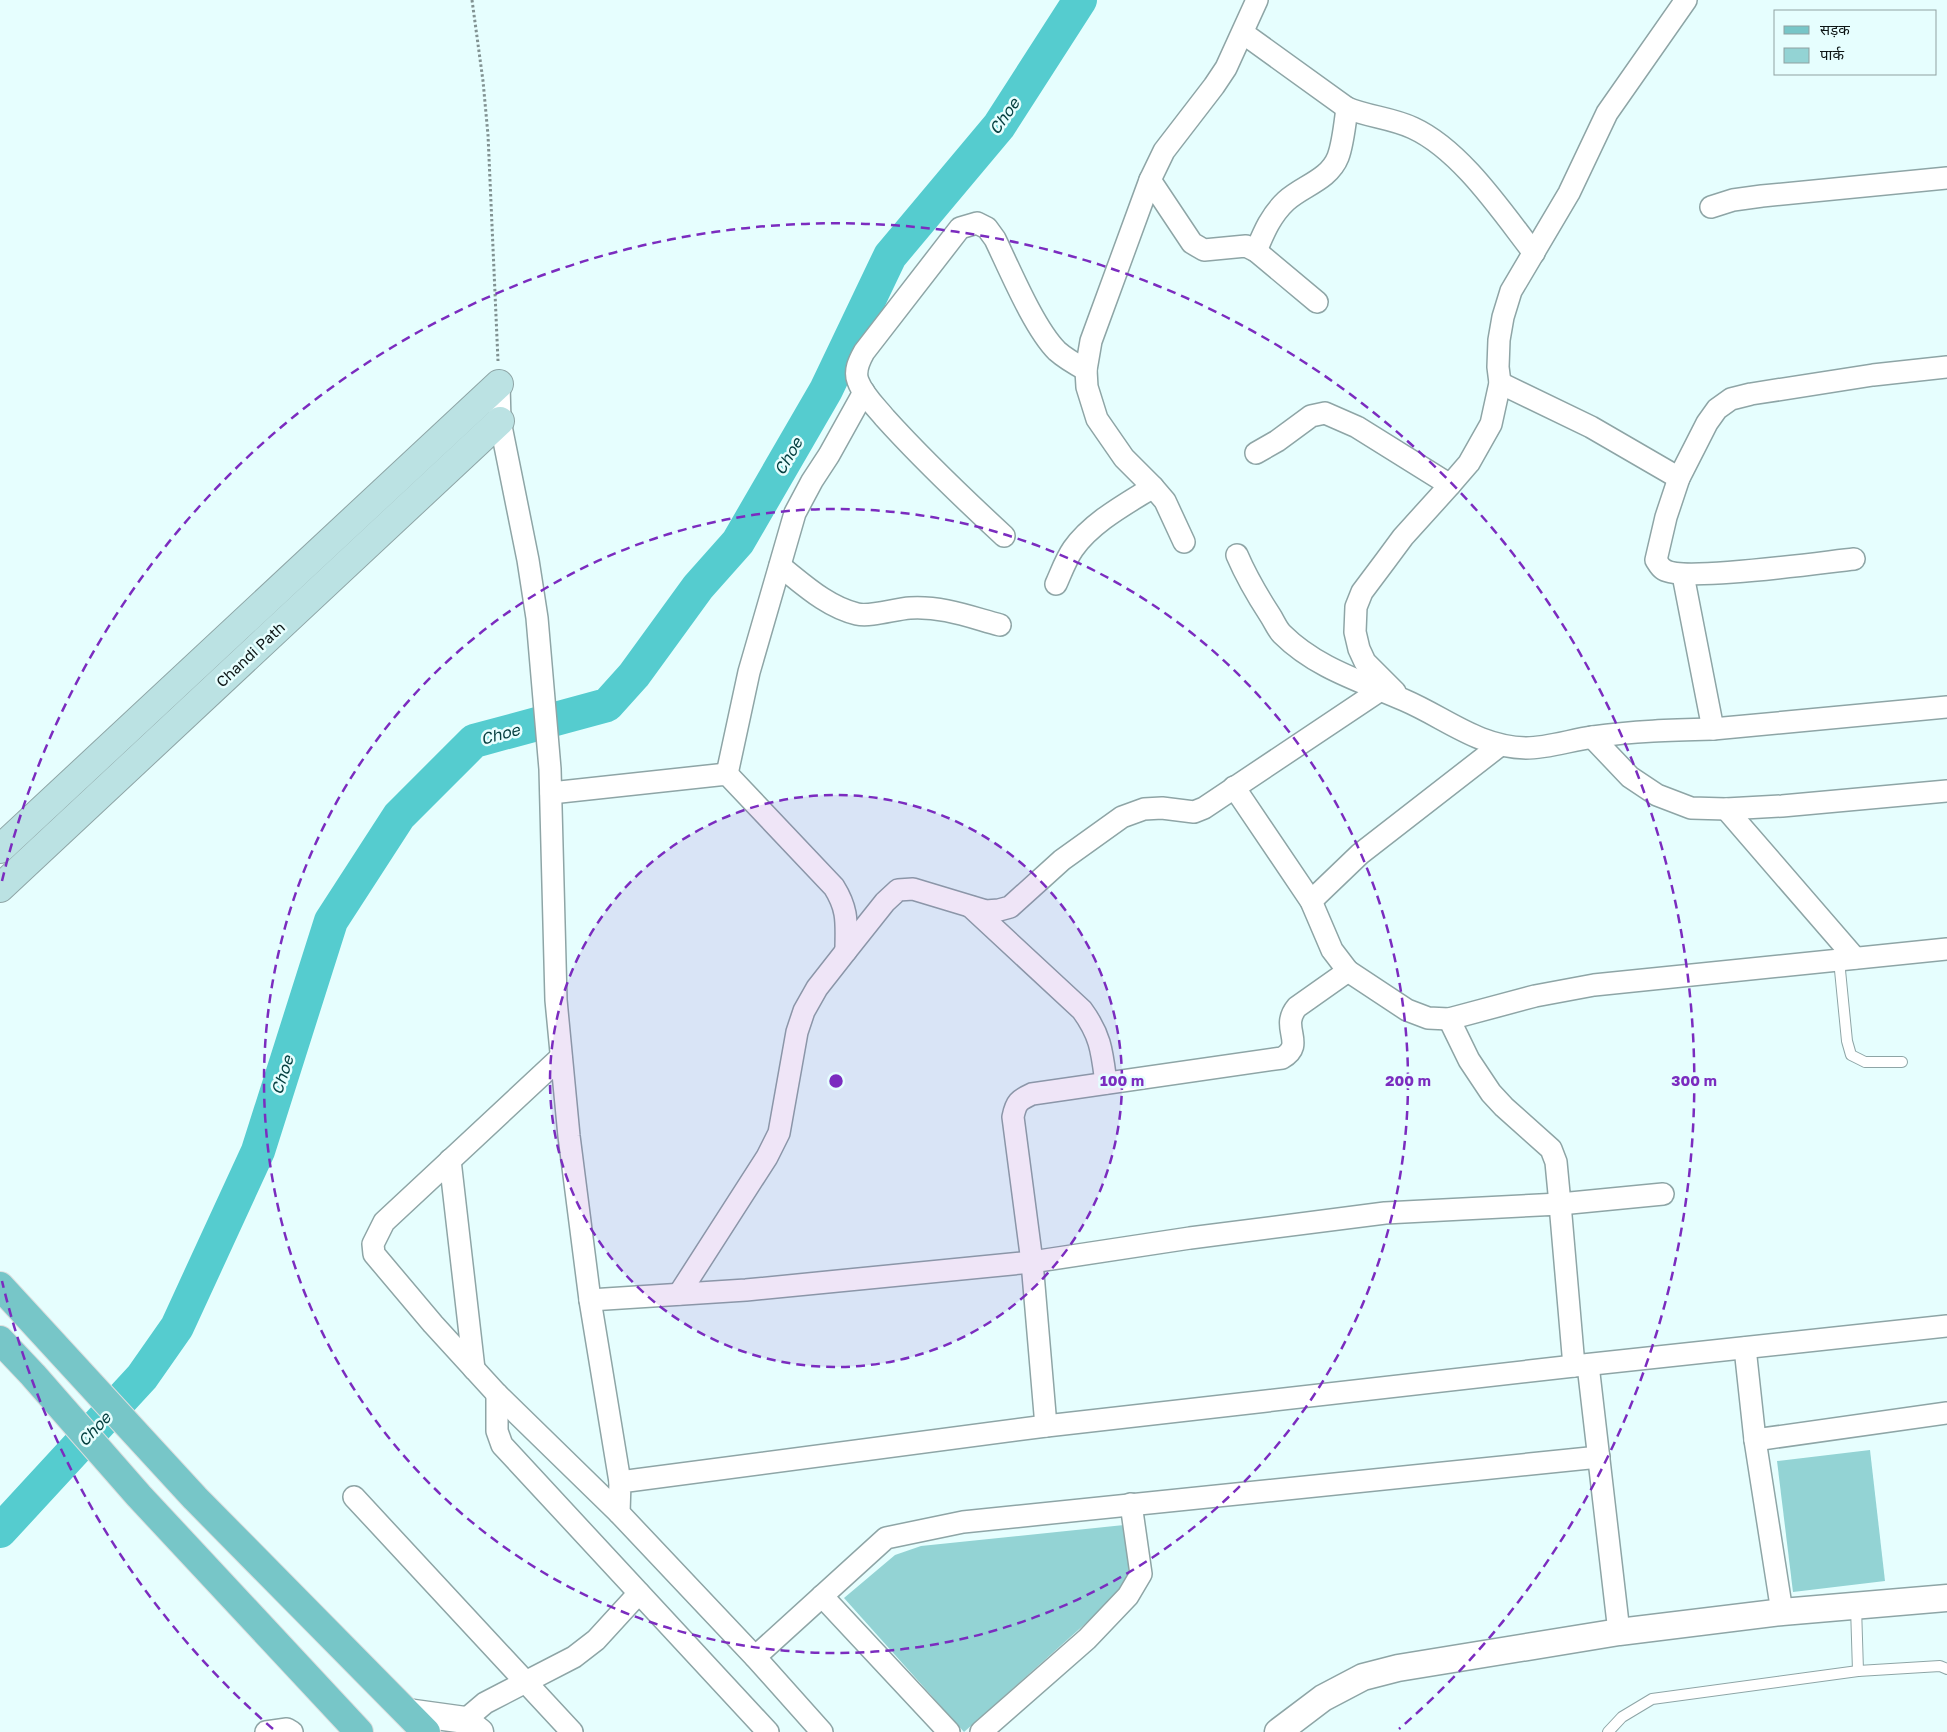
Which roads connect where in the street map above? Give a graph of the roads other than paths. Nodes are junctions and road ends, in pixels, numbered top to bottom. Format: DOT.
graph roads {
  1 [pos="1257,0"];
  2 [pos="1686,0"];
  3 [pos="1243,33"];
  4 [pos="1347,108"];
  5 [pos="1947,178"];
  6 [pos="1150,180"];
  7 [pos="1711,207"];
  8 [pos="1256,251"];
  9 [pos="1534,253"];
  10 [pos="1317,302"];
  11 [pos="1947,368"];
  12 [pos="1086,370"];
  13 [pos="1500,383"];
  14 [pos="499,384"];
  15 [pos="864,392"];
  16 [pos="500,421"];
  17 [pos="1256,453"];
  18 [pos="1679,478"];
  19 [pos="1450,484"];
  20 [pos="1153,487"];
  21 [pos="1004,536"];
  22 [pos="1184,542"];
  23 [pos="1237,556"];
  24 [pos="1854,559"];
  25 [pos="780,566"];
  26 [pos="1683,575"];
  27 [pos="1056,584"];
  28 [pos="1000,625"];
  29 [pos="1380,691"];
  30 [pos="1405,700"];
  31 [pos="1947,707"];
  32 [pos="1713,730"];
  33 [pos="1592,737"];
  34 [pos="1499,746"];
  35 [pos="727,774"];
  36 [pos="1234,787"];
  37 [pos="1947,791"];
  38 [pos="551,793"];
  39 [pos="1726,809"];
  40 [pos="0,848"];
  41 [pos="0,888"];
  42 [pos="1311,901"];
  43 [pos="972,908"];
  44 [pos="1947,949"];
  45 [pos="846,951"];
  46 [pos="1847,959"];
  47 [pos="1348,971"];
  48 [pos="1448,1020"];
  49 [pos="561,1057"];
  50 [pos="1902,1062"];
  51 [pos="1106,1083"];
  52 [pos="450,1160"];
  53 [pos="1663,1194"];
  54 [pos="1560,1204"];
  55 [pos="1032,1262"];
  56 [pos="0,1286"];
  57 [pos="679,1294"];
  58 [pos="590,1300"];
  59 [pos="1947,1326"];
  60 [pos="0,1340"];
  61 [pos="1744,1348"];
  62 [pos="1581,1365"];
  63 [pos="474,1369"];
  64 [pos="497,1394"];
  65 [pos="1947,1413"];
  66 [pos="1046,1426"];
  67 [pos="1755,1440"];
  68 [pos="1599,1457"];
  69 [pos="620,1482"];
  70 [pos="354,1497"];
  71 [pos="1131,1504"];
  72 [pos="620,1513"];
  73 [pos="639,1593"];
  74 [pos="822,1596"];
  75 [pos="1947,1598"];
  76 [pos="1856,1606"];
  77 [pos="1782,1612"];
  78 [pos="1619,1632"];
  79 [pos="755,1657"];
  80 [pos="1947,1669"];
  81 [pos="1858,1671"];
  82 [pos="526,1681"];
  83 [pos="407,1712"];
  84 [pos="473,1726"];
  85 [pos="266,1732"];
  86 [pos="292,1732"];
  87 [pos="359,1732"];
  88 [pos="426,1732"];
  89 [pos="572,1732"];
  90 [pos="768,1732"];
  91 [pos="822,1732"];
  92 [pos="949,1732"];
  93 [pos="981,1732"];
  94 [pos="1278,1732"];
  95 [pos="1608,1732"];
  1 -- 3 [label="street"];
  2 -- 9 [label="street"];
  3 -- 4 [label="street"];
  3 -- 6 [label="street"];
  4 -- 8 [label="street"];
  4 -- 9 [label="street"];
  5 -- 7 [label="street"];
  6 -- 8 [label="street"];
  6 -- 12 [label="street"];
  8 -- 10 [label="street"];
  9 -- 13 [label="street"];
  11 -- 18 [label="street"];
  12 -- 15 [label="street"];
  12 -- 20 [label="street"];
  13 -- 18 [label="street"];
  13 -- 19 [label="street"];
  14 -- 16 [label="street"];
  14 -- 40 [label="main road, Chandi Path"];
  15 -- 21 [label="street"];
  15 -- 25 [label="street"];
  16 -- 38 [label="street"];
  16 -- 41 [label="main road, Chandi Path"];
  17 -- 19 [label="street"];
  18 -- 26 [label="street"];
  19 -- 30 [label="street"];
  20 -- 22 [label="street"];
  20 -- 27 [label="street"];
  23 -- 29 [label="street"];
  24 -- 26 [label="street"];
  25 -- 28 [label="street"];
  25 -- 35 [label="street"];
  26 -- 32 [label="street"];
  29 -- 30 [label="street"];
  29 -- 36 [label="street"];
  30 -- 34 [label="street"];
  31 -- 32 [label="street"];
  32 -- 33 [label="street"];
  33 -- 34 [label="street"];
  33 -- 39 [label="street"];
  34 -- 42 [label="street"];
  35 -- 38 [label="street"];
  35 -- 45 [label="street"];
  36 -- 42 [label="street"];
  36 -- 43 [label="street"];
  37 -- 39 [label="street"];
  38 -- 49 [label="street"];
  39 -- 46 [label="street"];
  42 -- 47 [label="street"];
  43 -- 45 [label="street"];
  43 -- 51 [label="street"];
  44 -- 46 [label="street"];
  45 -- 57 [label="street"];
  46 -- 48 [label="street"];
  46 -- 50 [label="lane"];
  47 -- 48 [label="street"];
  47 -- 51 [label="street"];
  48 -- 54 [label="street"];
  49 -- 52 [label="street"];
  49 -- 58 [label="street"];
  51 -- 55 [label="street"];
  52 -- 63 [label="street"];
  52 -- 63 [label="street"];
  53 -- 54 [label="street"];
  54 -- 55 [label="street"];
  54 -- 62 [label="street"];
  55 -- 57 [label="street"];
  55 -- 66 [label="street"];
  56 -- 83 [label="main road"];
  57 -- 58 [label="street"];
  58 -- 69 [label="street"];
  59 -- 61 [label="street"];
  60 -- 87 [label="main road"];
  61 -- 62 [label="street"];
  61 -- 67 [label="street"];
  62 -- 66 [label="street"];
  62 -- 68 [label="street"];
  63 -- 64 [label="street"];
  64 -- 72 [label="street"];
  64 -- 73 [label="street"];
  65 -- 67 [label="street"];
  66 -- 69 [label="street"];
  67 -- 77 [label="street"];
  68 -- 71 [label="street"];
  68 -- 78 [label="street"];
  69 -- 72 [label="street"];
  70 -- 82 [label="street"];
  71 -- 74 [label="street"];
  71 -- 93 [label="street"];
  72 -- 79 [label="street"];
  73 -- 82 [label="street"];
  73 -- 90 [label="street"];
  74 -- 79 [label="street"];
  74 -- 92 [label="street"];
  75 -- 76 [label="street"];
  76 -- 77 [label="street"];
  76 -- 81 [label="lane"];
  77 -- 78 [label="street"];
  78 -- 94 [label="street"];
  79 -- 91 [label="street"];
  80 -- 81 [label="lane"];
  81 -- 95 [label="lane"];
  82 -- 84 [label="street"];
  82 -- 89 [label="street"];
  83 -- 84 [label="street"];
  83 -- 88 [label="main road"];
  85 -- 86 [label="street"];
}
